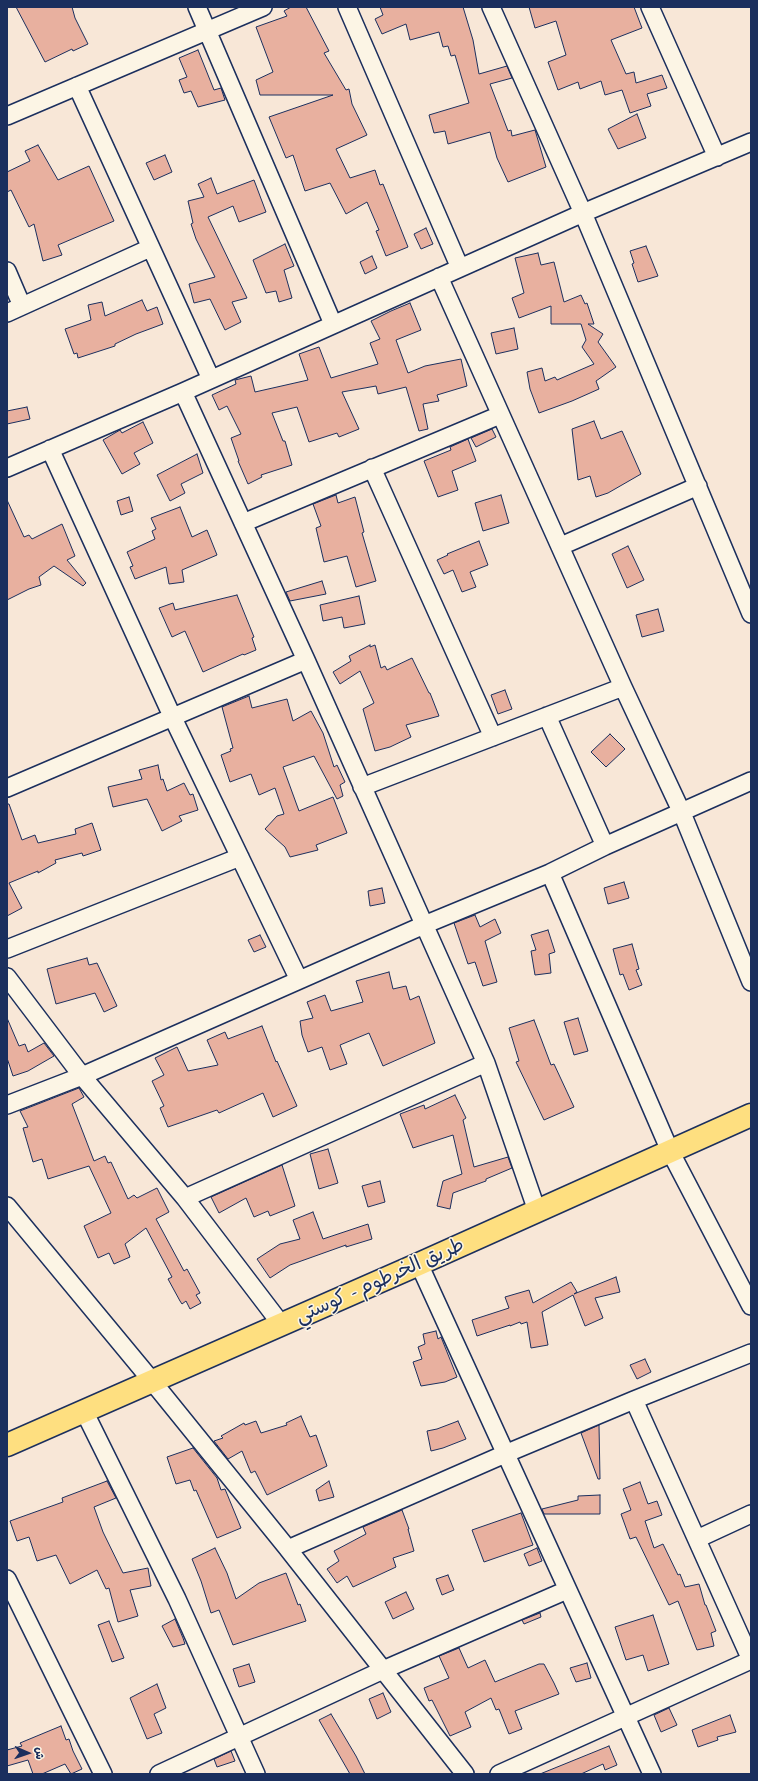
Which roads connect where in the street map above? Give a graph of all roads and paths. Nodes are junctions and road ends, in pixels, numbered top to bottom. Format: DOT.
graph roads {
  1 [pos="198,7"];
  2 [pos="264,7"];
  3 [pos="347,7"];
  4 [pos="491,7"];
  5 [pos="650,7"];
  6 [pos="208,30"];
  7 [pos="77,86"];
  8 [pos="7,116"];
  9 [pos="751,142"];
  10 [pos="717,156"];
  11 [pos="583,213"];
  12 [pos="150,248"];
  13 [pos="460,268"];
  14 [pos="7,271"];
  15 [pos="439,277"];
  16 [pos="22,306"];
  17 [pos="7,313"];
  18 [pos="333,324"];
  19 [pos="211,379"];
  20 [pos="184,392"];
  21 [pos="500,415"];
  22 [pos="50,449"];
  23 [pos="7,468"];
  24 [pos="372,468"];
  25 [pos="698,486"];
  26 [pos="243,523"];
  27 [pos="561,546"];
  28 [pos="751,614"];
  29 [pos="306,660"];
  30 [pos="623,687"];
  31 [pos="172,716"];
  32 [pos="547,716"];
  33 [pos="493,737"];
  34 [pos="751,781"];
  35 [pos="362,787"];
  36 [pos="7,788"];
  37 [pos="682,813"];
  38 [pos="605,846"];
  39 [pos="240,857"];
  40 [pos="550,873"];
  41 [pos="424,925"];
  42 [pos="7,949"];
  43 [pos="7,977"];
  44 [pos="299,980"];
  45 [pos="751,982"];
  46 [pos="486,1063"];
  47 [pos="82,1076"];
  48 [pos="7,1105"];
  49 [pos="751,1115"];
  50 [pos="670,1151"];
  51 [pos="185,1198"];
  52 [pos="7,1206"];
  53 [pos="537,1211"];
  54 [pos="419,1264"];
  55 [pos="751,1306"];
  56 [pos="281,1324"];
  57 [pos="751,1353"];
  58 [pos="152,1381"];
  59 [pos="634,1400"];
  60 [pos="84,1411"];
  61 [pos="7,1445"];
  62 [pos="505,1454"];
  63 [pos="751,1514"];
  64 [pos="696,1539"];
  65 [pos="288,1549"];
  66 [pos="7,1579"];
  67 [pos="567,1590"];
  68 [pos="751,1660"];
  69 [pos="383,1670"];
  70 [pos="625,1718"];
  71 [pos="240,1737"];
  72 [pos="103,1774"];
  73 [pos="159,1774"];
  74 [pos="256,1774"];
  75 [pos="466,1774"];
  76 [pos="499,1774"];
  77 [pos="652,1774"];
  1 -- 6 [label="street"];
  2 -- 6 [label="street"];
  3 -- 13 [label="street"];
  4 -- 11 [label="street"];
  5 -- 10 [label="street"];
  6 -- 7 [label="street"];
  6 -- 18 [label="street"];
  7 -- 8 [label="street"];
  7 -- 12 [label="street"];
  9 -- 10 [label="street"];
  10 -- 11 [label="street"];
  11 -- 13 [label="street"];
  11 -- 25 [label="street"];
  12 -- 16 [label="street"];
  12 -- 19 [label="street"];
  13 -- 15 [label="street"];
  14 -- 16 [label="street"];
  15 -- 18 [label="street"];
  15 -- 21 [label="street"];
  16 -- 17 [label="street"];
  18 -- 19 [label="street"];
  19 -- 20 [label="street"];
  20 -- 22 [label="street"];
  20 -- 26 [label="street"];
  21 -- 24 [label="street"];
  21 -- 27 [label="street"];
  22 -- 23 [label="street"];
  22 -- 31 [label="street"];
  24 -- 26 [label="street"];
  24 -- 33 [label="street"];
  25 -- 27 [label="street"];
  25 -- 28 [label="street"];
  26 -- 29 [label="street"];
  27 -- 30 [label="street"];
  29 -- 31 [label="street"];
  29 -- 35 [label="street"];
  30 -- 32 [label="street"];
  30 -- 37 [label="street"];
  31 -- 36 [label="street"];
  31 -- 39 [label="street"];
  32 -- 33 [label="street"];
  32 -- 38 [label="street"];
  33 -- 35 [label="street"];
  34 -- 37 [label="street"];
  35 -- 41 [label="street"];
  37 -- 38 [label="street"];
  37 -- 45 [label="street"];
  38 -- 40 [label="street"];
  39 -- 42 [label="street"];
  39 -- 44 [label="street"];
  40 -- 41 [label="street"];
  40 -- 50 [label="street"];
  41 -- 44 [label="street"];
  41 -- 46 [label="street"];
  43 -- 47 [label="street"];
  44 -- 47 [label="street"];
  46 -- 51 [label="street"];
  46 -- 53 [label="street"];
  47 -- 48 [label="street"];
  47 -- 51 [label="street"];
  49 -- 50 [label="highway, طريق الخرطوم - كوستي"];
  50 -- 53 [label="highway, طريق الخرطوم - كوستي"];
  50 -- 55 [label="street"];
  51 -- 56 [label="street"];
  52 -- 58 [label="street"];
  53 -- 54 [label="highway, طريق الخرطوم - كوستي"];
  54 -- 56 [label="highway, طريق الخرطوم - كوستي"];
  54 -- 62 [label="street"];
  56 -- 58 [label="highway, طريق الخرطوم - كوستي"];
  57 -- 59 [label="street"];
  58 -- 60 [label="highway, طريق الخرطوم - كوستي"];
  58 -- 65 [label="street"];
  59 -- 62 [label="street"];
  59 -- 64 [label="street"];
  60 -- 61 [label="highway, طريق الخرطوم - كوستي"];
  60 -- 71 [label="street"];
  62 -- 65 [label="street"];
  62 -- 67 [label="street"];
  63 -- 64 [label="street"];
  64 -- 68 [label="street"];
  65 -- 69 [label="street"];
  66 -- 72 [label="street"];
  67 -- 69 [label="street"];
  67 -- 70 [label="street"];
  68 -- 70 [label="street"];
  69 -- 71 [label="street"];
  69 -- 75 [label="street"];
  70 -- 76 [label="street"];
  70 -- 77 [label="street"];
  71 -- 73 [label="street"];
  71 -- 74 [label="street"];
}
